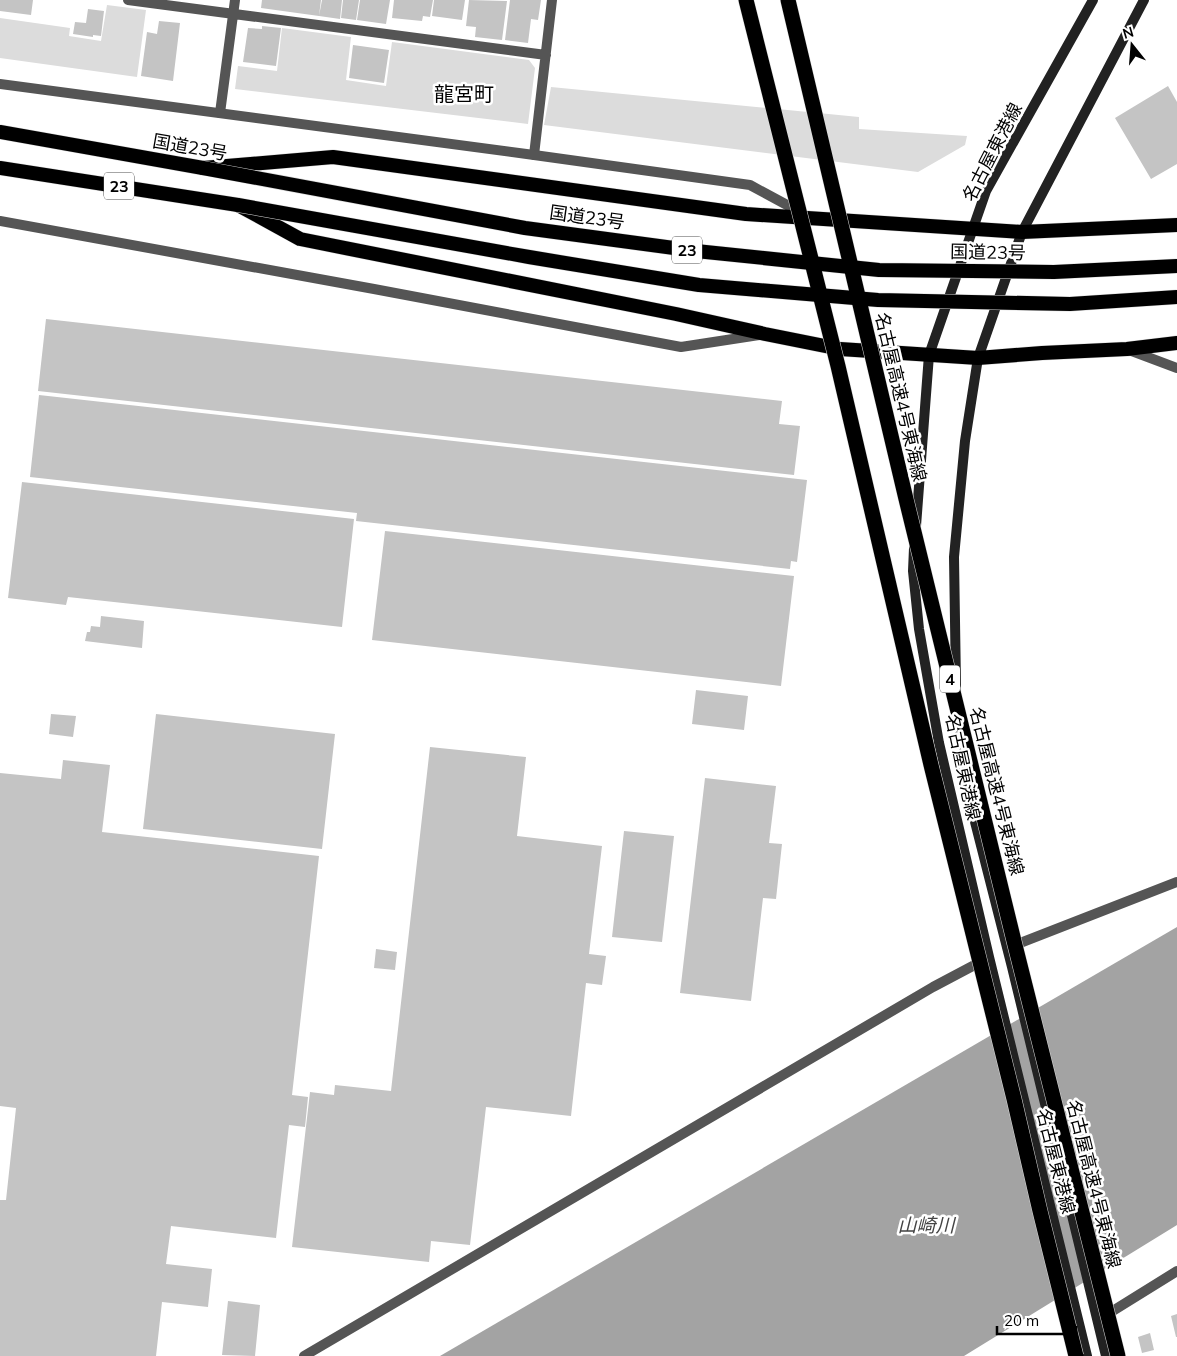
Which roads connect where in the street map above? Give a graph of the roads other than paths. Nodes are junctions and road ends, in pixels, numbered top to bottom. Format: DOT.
graph roads {
  1 [pos="128,0"];
  2 [pos="235,0"];
  3 [pos="552,0"];
  4 [pos="746,0"];
  5 [pos="788,0"];
  6 [pos="1093,0"];
  7 [pos="1144,0"];
  8 [pos="234,14"];
  9 [pos="546,55"];
  10 [pos="0,84"];
  11 [pos="220,113"];
  12 [pos="0,132"];
  13 [pos="534,155"];
  14 [pos="0,168"];
  15 [pos="203,168"];
  16 [pos="238,205"];
  17 [pos="814,219"];
  18 [pos="1177,219"];
  19 [pos="0,221"];
  20 [pos="1156,225"];
  21 [pos="1177,225"];
  22 [pos="973,230"];
  23 [pos="1022,232"];
  24 [pos="1177,266"];
  25 [pos="1177,297"];
  26 [pos="765,334"];
  27 [pos="1177,343"];
  28 [pos="1127,349"];
  29 [pos="929,355"];
  30 [pos="978,358"];
  31 [pos="1177,368"];
  32 [pos="1177,882"];
  33 [pos="1007,948"];
  34 [pos="989,957"];
  35 [pos="1177,1271"];
  36 [pos="1098,1320"];
  37 [pos="304,1356"];
  38 [pos="1076,1356"];
  39 [pos="1087,1356"];
  40 [pos="1106,1356"];
  41 [pos="1118,1356"];
  1 -- 8 [label="street"];
  2 -- 8 [label="street"];
  3 -- 9 [label="street"];
  4 -- 38 [label="highway, 4, bridge"];
  5 -- 41 [label="highway, 名古屋高速4号東海線 / 4, bridge"];
  6 -- 22 [label="main road, 名古屋東港線"];
  7 -- 23 [label="main road, 名古屋東港線"];
  8 -- 9 [label="street"];
  8 -- 11 [label="street"];
  9 -- 13 [label="street"];
  10 -- 11 [label="street"];
  11 -- 13 [label="street"];
  12 -- 15 [label="highway, 国道23号 / 23"];
  13 -- 17 [label="street"];
  14 -- 16 [label="highway, 23"];
  15 -- 17 [label="highway"];
  15 -- 24 [label="highway, 国道23号 / 23, bridge"];
  16 -- 25 [label="highway, 23, bridge"];
  16 -- 26 [label="highway"];
  17 -- 22 [label="highway"];
  18 -- 20 [label="street"];
  19 -- 26 [label="street"];
  20 -- 21 [label="highway"];
  20 -- 23 [label="highway"];
  22 -- 23 [label="highway"];
  22 -- 29 [label="main road, 名古屋東港線"];
  23 -- 30 [label="main road, 名古屋東港線"];
  26 -- 29 [label="highway"];
  27 -- 28 [label="highway"];
  28 -- 30 [label="highway"];
  28 -- 31 [label="street"];
  29 -- 30 [label="highway"];
  29 -- 34 [label="main road, 名古屋東港線"];
  30 -- 33 [label="main road, 名古屋東港線"];
  32 -- 33 [label="street"];
  33 -- 36 [label="main road, 名古屋東港線"];
  34 -- 37 [label="street"];
  34 -- 39 [label="main road, 名古屋東港線"];
  35 -- 36 [label="street"];
  36 -- 40 [label="main road, 名古屋東港線"];
}
